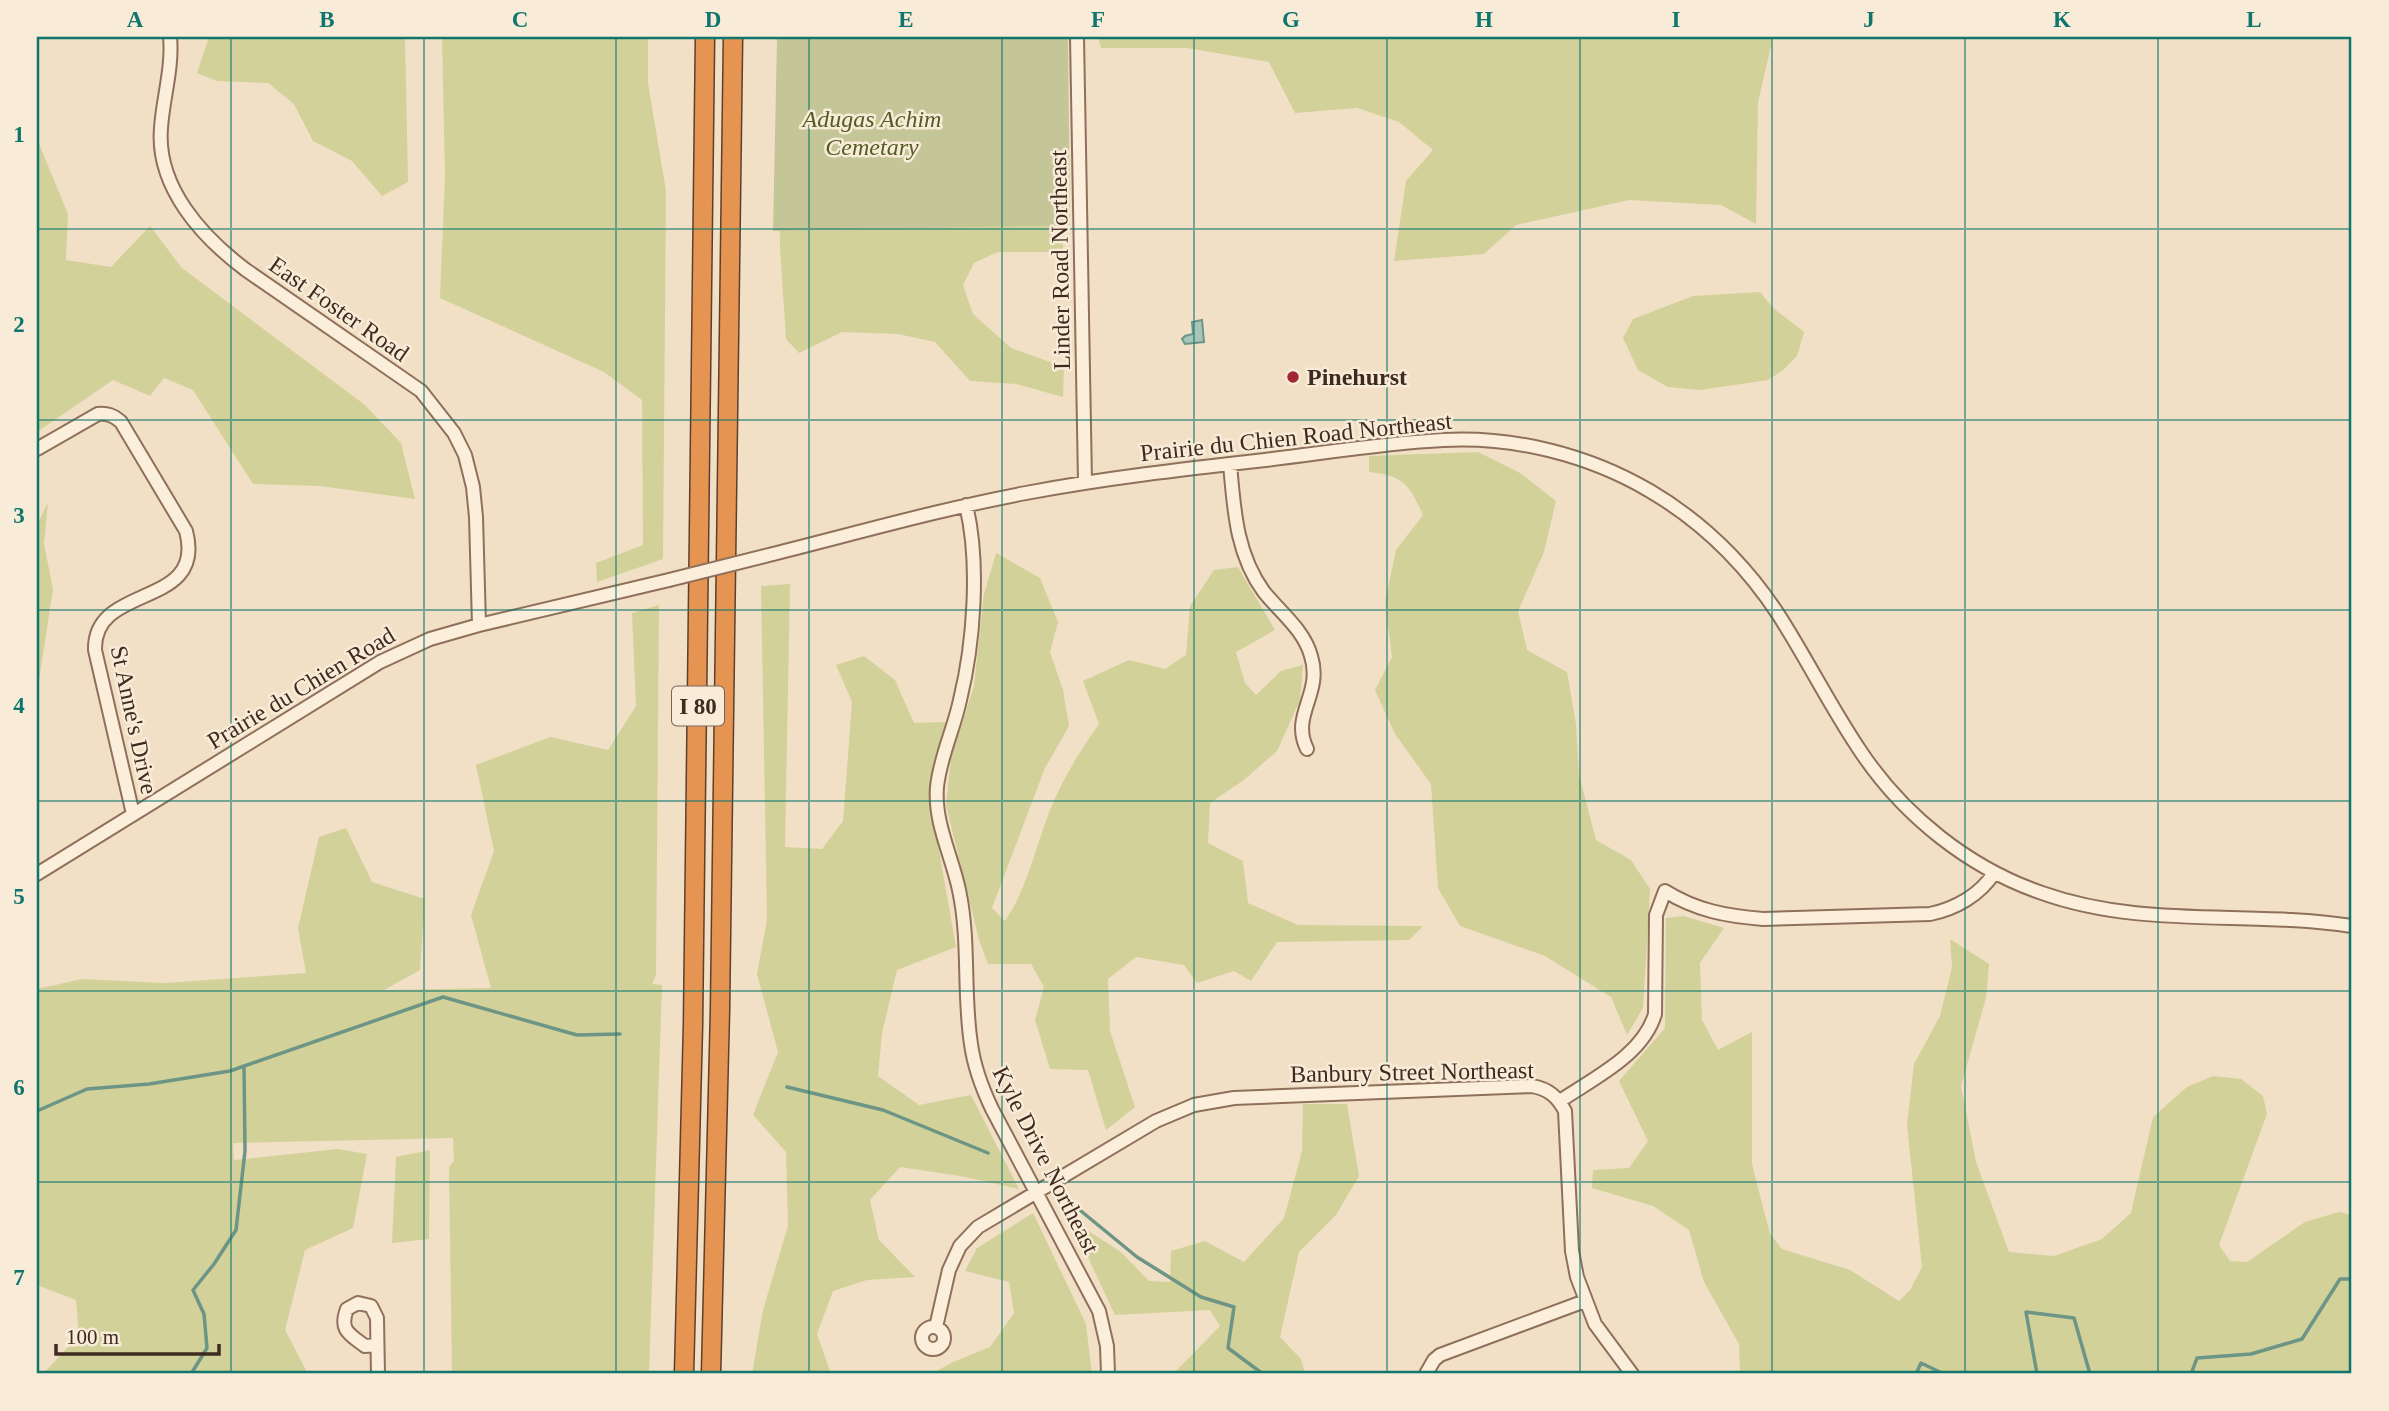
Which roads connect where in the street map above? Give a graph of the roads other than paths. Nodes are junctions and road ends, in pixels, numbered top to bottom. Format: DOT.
graph roads {
  1 [pos="170,37"];
  2 [pos="705,37"];
  3 [pos="733,37"];
  4 [pos="1077,37"];
  5 [pos="37,449"];
  6 [pos="1230,464"];
  7 [pos="1085,482"];
  8 [pos="966,505"];
  9 [pos="773,554"];
  10 [pos="479,625"];
  11 [pos="1307,749"];
  12 [pos="133,814"];
  13 [pos="1994,873"];
  14 [pos="37,874"];
  15 [pos="2352,926"];
  16 [pos="1560,1101"];
  17 [pos="1035,1191"];
  18 [pos="1584,1301"];
  19 [pos="936,1327"];
  20 [pos="377,1345"];
  21 [pos="378,1374"];
  22 [pos="684,1374"];
  23 [pos="711,1374"];
  24 [pos="1108,1374"];
  25 [pos="1426,1374"];
  26 [pos="1632,1374"];
  1 -- 10 [label="street, East Foster Road"];
  2 -- 22 [label="highway, I 80"];
  3 -- 23 [label="highway, I 80"];
  4 -- 7 [label="street, Linder Road Northeast"];
  5 -- 12 [label="street, St Anne's Drive"];
  6 -- 7 [label="street, Prairie du Chien Road Northeast"];
  6 -- 11 [label="street"];
  6 -- 13 [label="street, Prairie du Chien Road Northeast"];
  7 -- 8 [label="street, Prairie du Chien Road Northeast"];
  8 -- 9 [label="street, Prairie du Chien Road Northeast"];
  8 -- 17 [label="street, Kyle Drive Northeast"];
  9 -- 10 [label="street, Prairie du Chien Road, bridge"];
  10 -- 12 [label="street, Prairie du Chien Road"];
  12 -- 14 [label="street, Prairie du Chien Road"];
  13 -- 15 [label="street, Prairie du Chien Road Northeast"];
  13 -- 16 [label="street"];
  16 -- 17 [label="street, Banbury Street Northeast"];
  16 -- 18 [label="street, Banbury Street Northeast"];
  17 -- 19 [label="street, Banbury Street Northeast"];
  17 -- 24 [label="street, Kyle Drive Northeast"];
  18 -- 25 [label="street"];
  18 -- 26 [label="street, Banbury Street Northeast"];
  20 -- 21 [label="street"];
}
